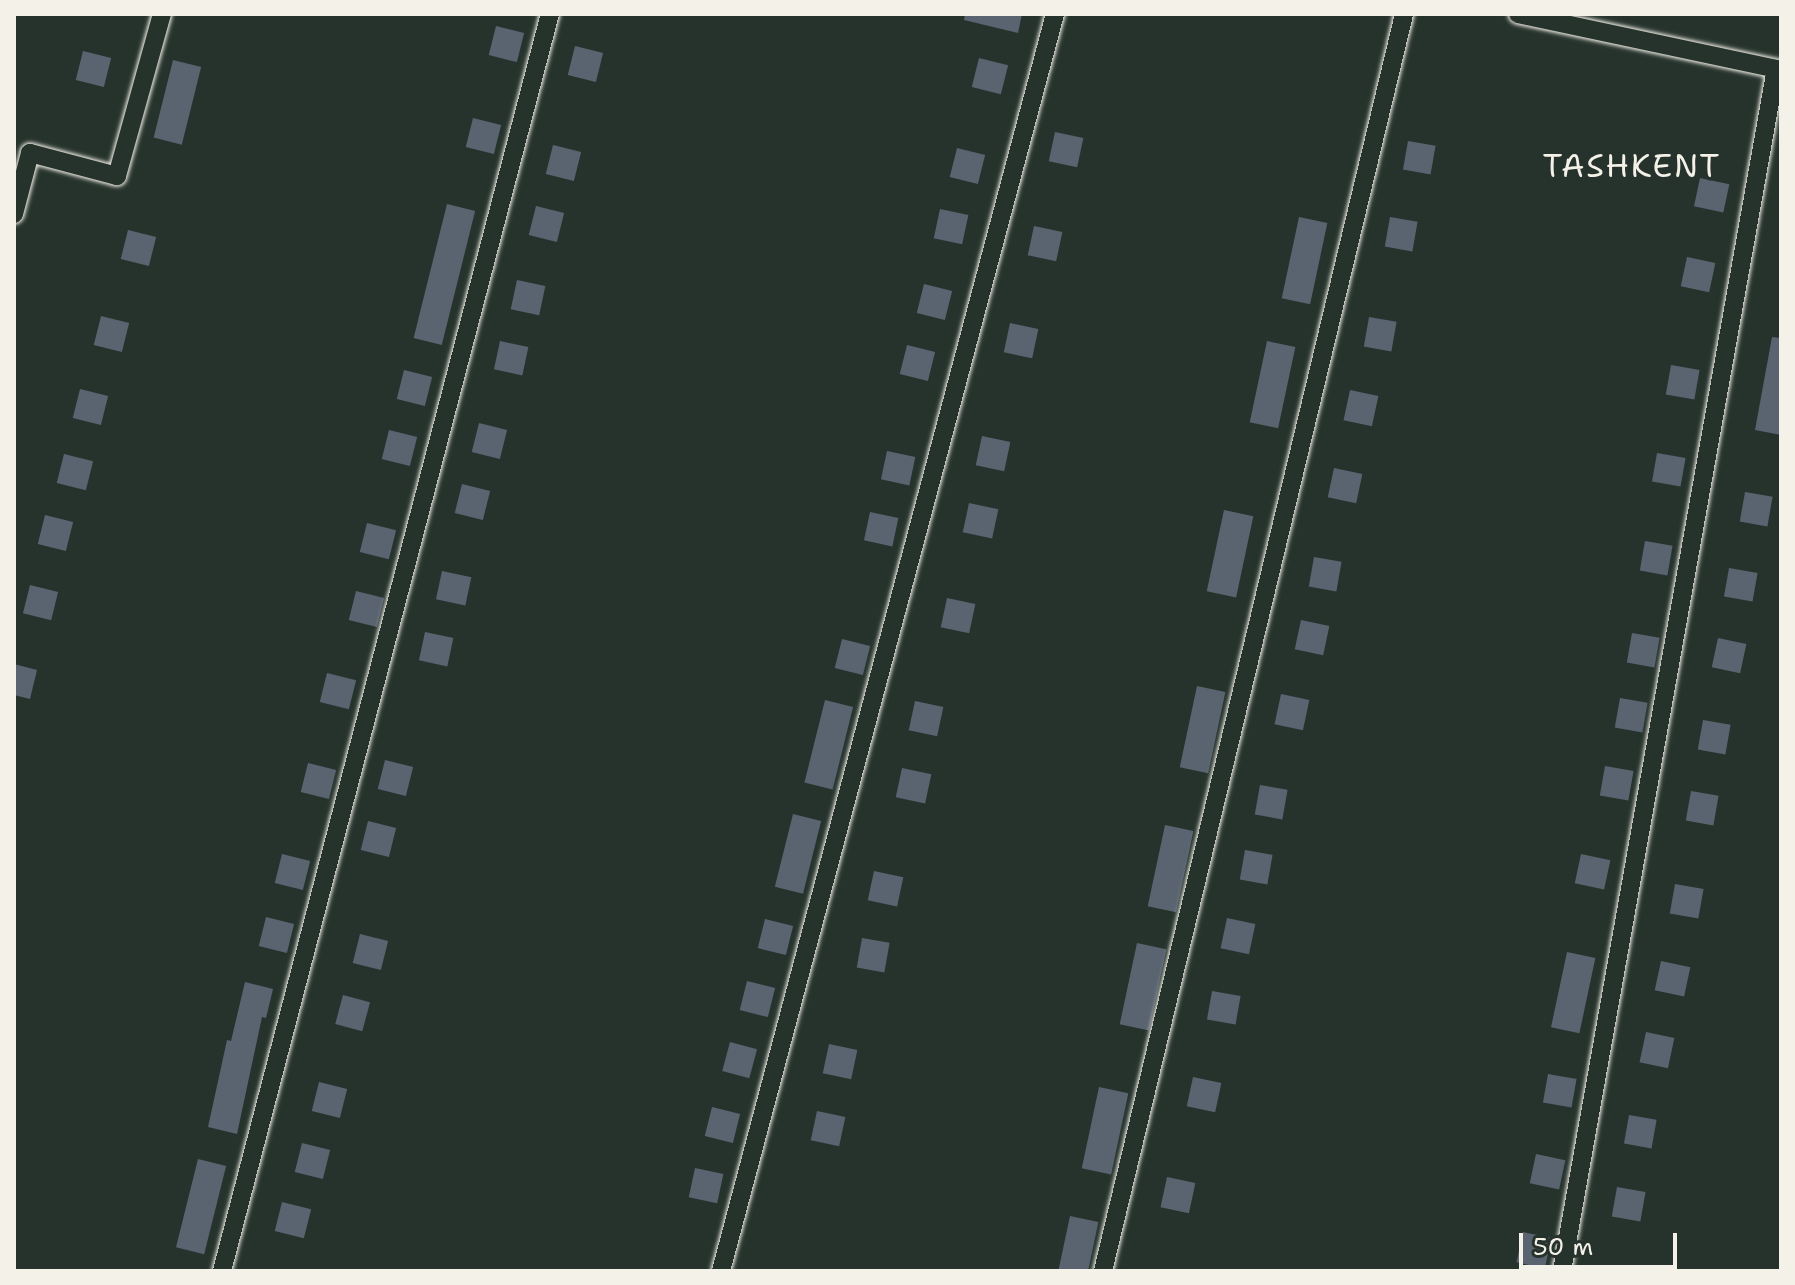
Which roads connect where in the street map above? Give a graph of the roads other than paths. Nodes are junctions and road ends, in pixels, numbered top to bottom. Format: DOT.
graph roads {
  1 [pos="162,14"];
  2 [pos="550,14"];
  3 [pos="1055,14"];
  4 [pos="1404,14"];
  5 [pos="1518,14"];
  6 [pos="1778,69"];
  7 [pos="22,151"];
  8 [pos="14,214"];
  9 [pos="222,1271"];
  10 [pos="721,1271"];
  11 [pos="1103,1271"];
  12 [pos="1562,1271"];
  1 -- 7 [label="street"];
  2 -- 9 [label="street"];
  3 -- 10 [label="street"];
  4 -- 11 [label="street"];
  5 -- 6 [label="street"];
  6 -- 12 [label="street"];
  7 -- 8 [label="street"];
}
